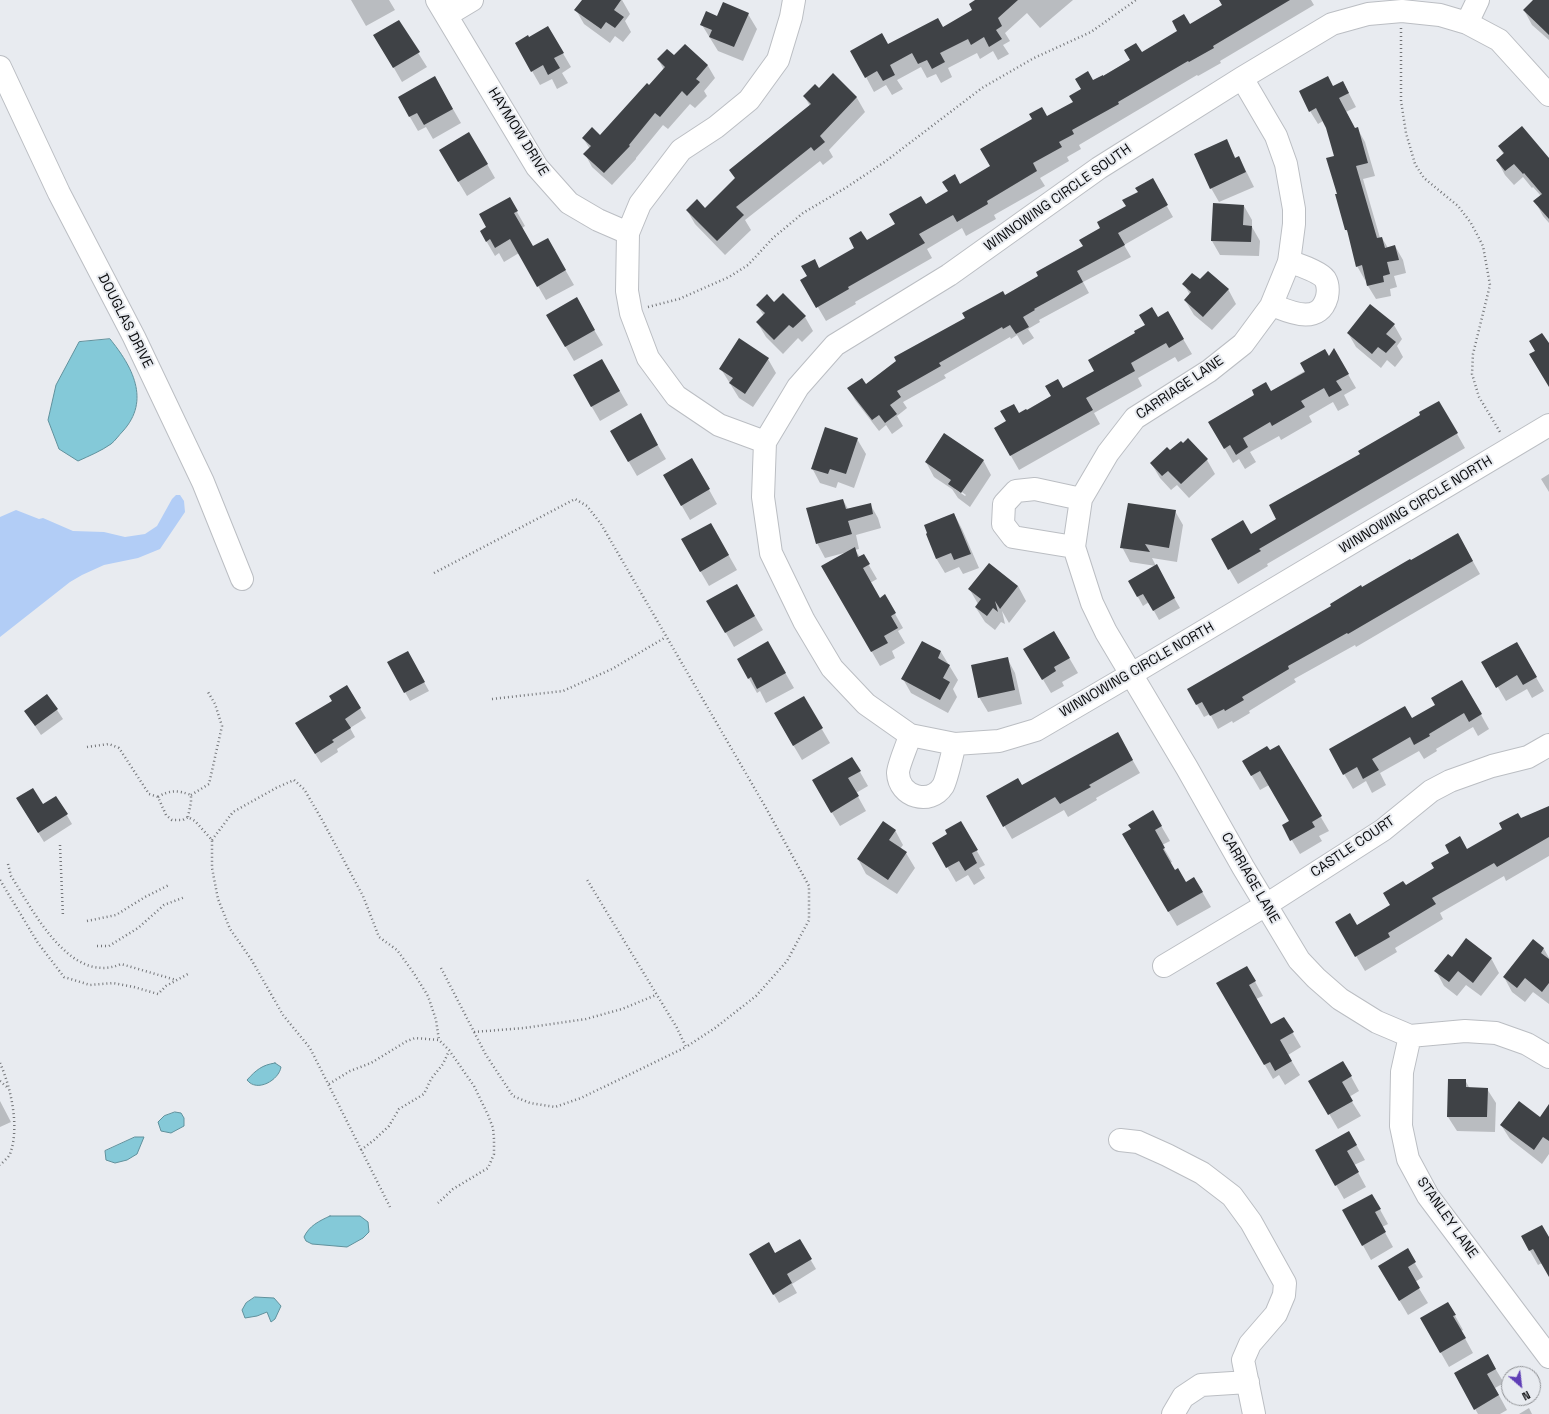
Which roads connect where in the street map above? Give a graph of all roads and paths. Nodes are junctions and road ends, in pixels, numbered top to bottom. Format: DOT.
graph roads {
  1 [pos="472,0"];
  2 [pos="794,0"];
  3 [pos="1136,0"];
  4 [pos="1478,0"];
  5 [pos="442,8"];
  6 [pos="1402,11"];
  7 [pos="1467,23"];
  8 [pos="0,66"];
  9 [pos="1242,78"];
  10 [pos="1549,95"];
  11 [pos="628,233"];
  12 [pos="1289,261"];
  13 [pos="1272,305"];
  14 [pos="631,313"];
  15 [pos="1549,425"];
  16 [pos="765,442"];
  17 [pos="1510,448"];
  18 [pos="1081,499"];
  19 [pos="1074,547"];
  20 [pos="772,553"];
  21 [pos="434,573"];
  22 [pos="242,579"];
  23 [pos="666,637"];
  24 [pos="1130,675"];
  25 [pos="208,692"];
  26 [pos="492,699"];
  27 [pos="910,735"];
  28 [pos="955,744"];
  29 [pos="1549,746"];
  30 [pos="87,747"];
  31 [pos="191,795"];
  32 [pos="158,797"];
  33 [pos="188,817"];
  34 [pos="212,840"];
  35 [pos="60,845"];
  36 [pos="8,864"];
  37 [pos="586,878"];
  38 [pos="0,880"];
  39 [pos="169,885"];
  40 [pos="185,897"];
  41 [pos="1266,905"];
  42 [pos="63,917"];
  43 [pos="87,921"];
  44 [pos="97,946"];
  45 [pos="1164,966"];
  46 [pos="441,968"];
  47 [pos="188,974"];
  48 [pos="176,980"];
  49 [pos="656,995"];
  50 [pos="474,1032"];
  51 [pos="1410,1036"];
  52 [pos="438,1040"];
  53 [pos="686,1047"];
  54 [pos="449,1050"];
  55 [pos="1549,1057"];
  56 [pos="0,1062"];
  57 [pos="0,1081"];
  58 [pos="329,1084"];
  59 [pos="8,1088"];
  60 [pos="1120,1140"];
  61 [pos="361,1150"];
  62 [pos="0,1165"];
  63 [pos="438,1203"];
  64 [pos="390,1207"];
  65 [pos="1549,1357"];
  66 [pos="1248,1382"];
  67 [pos="1173,1414"];
  68 [pos="1254,1414"];
  1 -- 5 [label="street"];
  2 -- 11 [label="street"];
  3 -- 14 [label="path"];
  4 -- 7 [label="street"];
  5 -- 11 [label="street, HAYMOW DRIVE"];
  6 -- 7 [label="street, WINNOWING CIRCLE SOUTH"];
  6 -- 9 [label="street, WINNOWING CIRCLE SOUTH"];
  6 -- 17 [label="path"];
  7 -- 10 [label="street, WINNOWING CIRCLE SOUTH"];
  8 -- 22 [label="street, DOUGLAS DRIVE"];
  9 -- 12 [label="street, CARRIAGE LANE"];
  9 -- 16 [label="street, WINNOWING CIRCLE SOUTH"];
  11 -- 14 [label="street"];
  12 -- 13 [label="street, CARRIAGE LANE"];
  12 -- 13 [label="street"];
  13 -- 18 [label="street, CARRIAGE LANE"];
  14 -- 16 [label="street"];
  15 -- 17 [label="street, WINNOWING CIRCLE NORTH"];
  16 -- 20 [label="street, WINNOWING CIRCLE SOUTH"];
  17 -- 24 [label="street, WINNOWING CIRCLE NORTH"];
  18 -- 19 [label="street, CARRIAGE LANE"];
  18 -- 19 [label="street"];
  19 -- 24 [label="street, CARRIAGE LANE"];
  20 -- 27 [label="street, WINNOWING CIRCLE NORTH"];
  21 -- 23 [label="path"];
  23 -- 26 [label="path"];
  23 -- 53 [label="path"];
  24 -- 28 [label="street, WINNOWING CIRCLE NORTH"];
  24 -- 41 [label="street, CARRIAGE LANE"];
  25 -- 31 [label="path"];
  27 -- 28 [label="street, WINNOWING CIRCLE NORTH"];
  27 -- 28 [label="street"];
  29 -- 41 [label="street, CASTLE COURT"];
  30 -- 32 [label="path"];
  31 -- 32 [label="path"];
  31 -- 33 [label="path"];
  32 -- 33 [label="path"];
  33 -- 34 [label="path"];
  34 -- 52 [label="path"];
  34 -- 58 [label="path"];
  35 -- 42 [label="path"];
  36 -- 48 [label="path"];
  37 -- 49 [label="path"];
  38 -- 48 [label="path"];
  39 -- 43 [label="path"];
  40 -- 44 [label="path"];
  41 -- 45 [label="street, CASTLE COURT"];
  41 -- 51 [label="street, CARRIAGE LANE"];
  46 -- 50 [label="path"];
  47 -- 48 [label="path"];
  49 -- 50 [label="path"];
  49 -- 53 [label="path"];
  50 -- 53 [label="path"];
  51 -- 55 [label="street, CARRIAGE LANE"];
  51 -- 65 [label="street, STANLEY LANE"];
  52 -- 54 [label="path"];
  52 -- 58 [label="path"];
  54 -- 61 [label="path"];
  54 -- 63 [label="path"];
  56 -- 59 [label="path"];
  57 -- 59 [label="path"];
  58 -- 61 [label="path"];
  59 -- 62 [label="path"];
  60 -- 66 [label="street"];
  61 -- 64 [label="path"];
  66 -- 67 [label="street"];
  66 -- 68 [label="street"];
}
